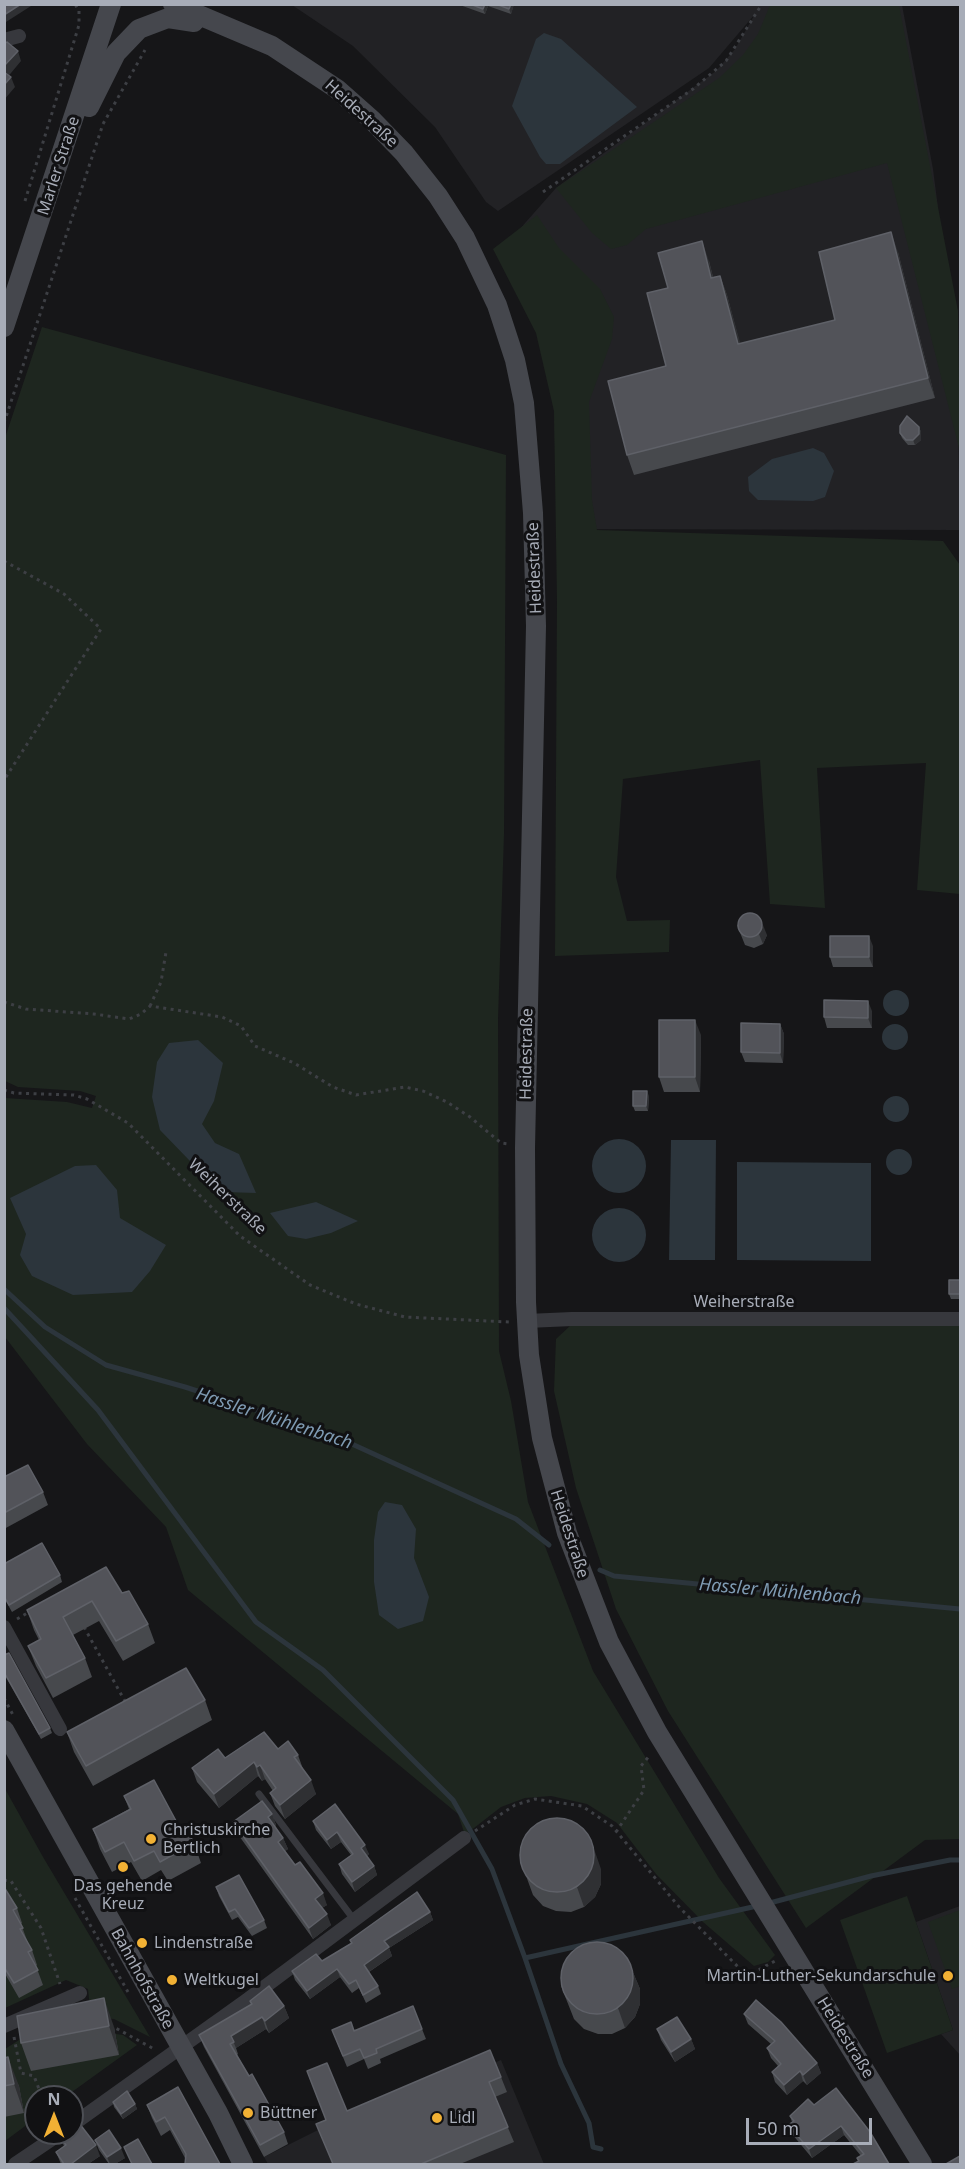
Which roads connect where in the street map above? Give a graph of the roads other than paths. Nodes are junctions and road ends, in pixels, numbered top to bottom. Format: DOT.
graph roads {
  1 [pos="111,4"];
  2 [pos="173,4"];
  3 [pos="19,36"];
  4 [pos="4,40"];
  5 [pos="272,46"];
  6 [pos="60,165"];
  7 [pos="4,327"];
  8 [pos="960,1319"];
  9 [pos="518,1322"];
  10 [pos="9,1624"];
  11 [pos="60,1729"];
  12 [pos="4,1730"];
  13 [pos="259,1794"];
  14 [pos="465,1838"];
  15 [pos="355,1921"];
  16 [pos="80,1993"];
  17 [pos="8,2024"];
  18 [pos="181,2047"];
  19 [pos="84,2116"];
  20 [pos="43,2145"];
  21 [pos="15,2164"];
  22 [pos="243,2164"];
  23 [pos="922,2164"];
  1 -- 6 [label="main road, Marler Straße"];
  2 -- 5 [label="main road, Heidestraße"];
  3 -- 4 [label="street"];
  5 -- 6 [label="main road"];
  5 -- 9 [label="main road, Heidestraße"];
  6 -- 7 [label="main road, Marler Straße"];
  8 -- 9 [label="street, Weiherstraße"];
  9 -- 23 [label="main road, Heidestraße"];
  10 -- 11 [label="street"];
  12 -- 18 [label="main road, Bahnhofstraße"];
  13 -- 15 [label="lane"];
  14 -- 15 [label="street"];
  15 -- 18 [label="street"];
  16 -- 17 [label="street"];
  18 -- 19 [label="street"];
  18 -- 22 [label="main road, Bahnhofstraße"];
  20 -- 21 [label="street"];
}
